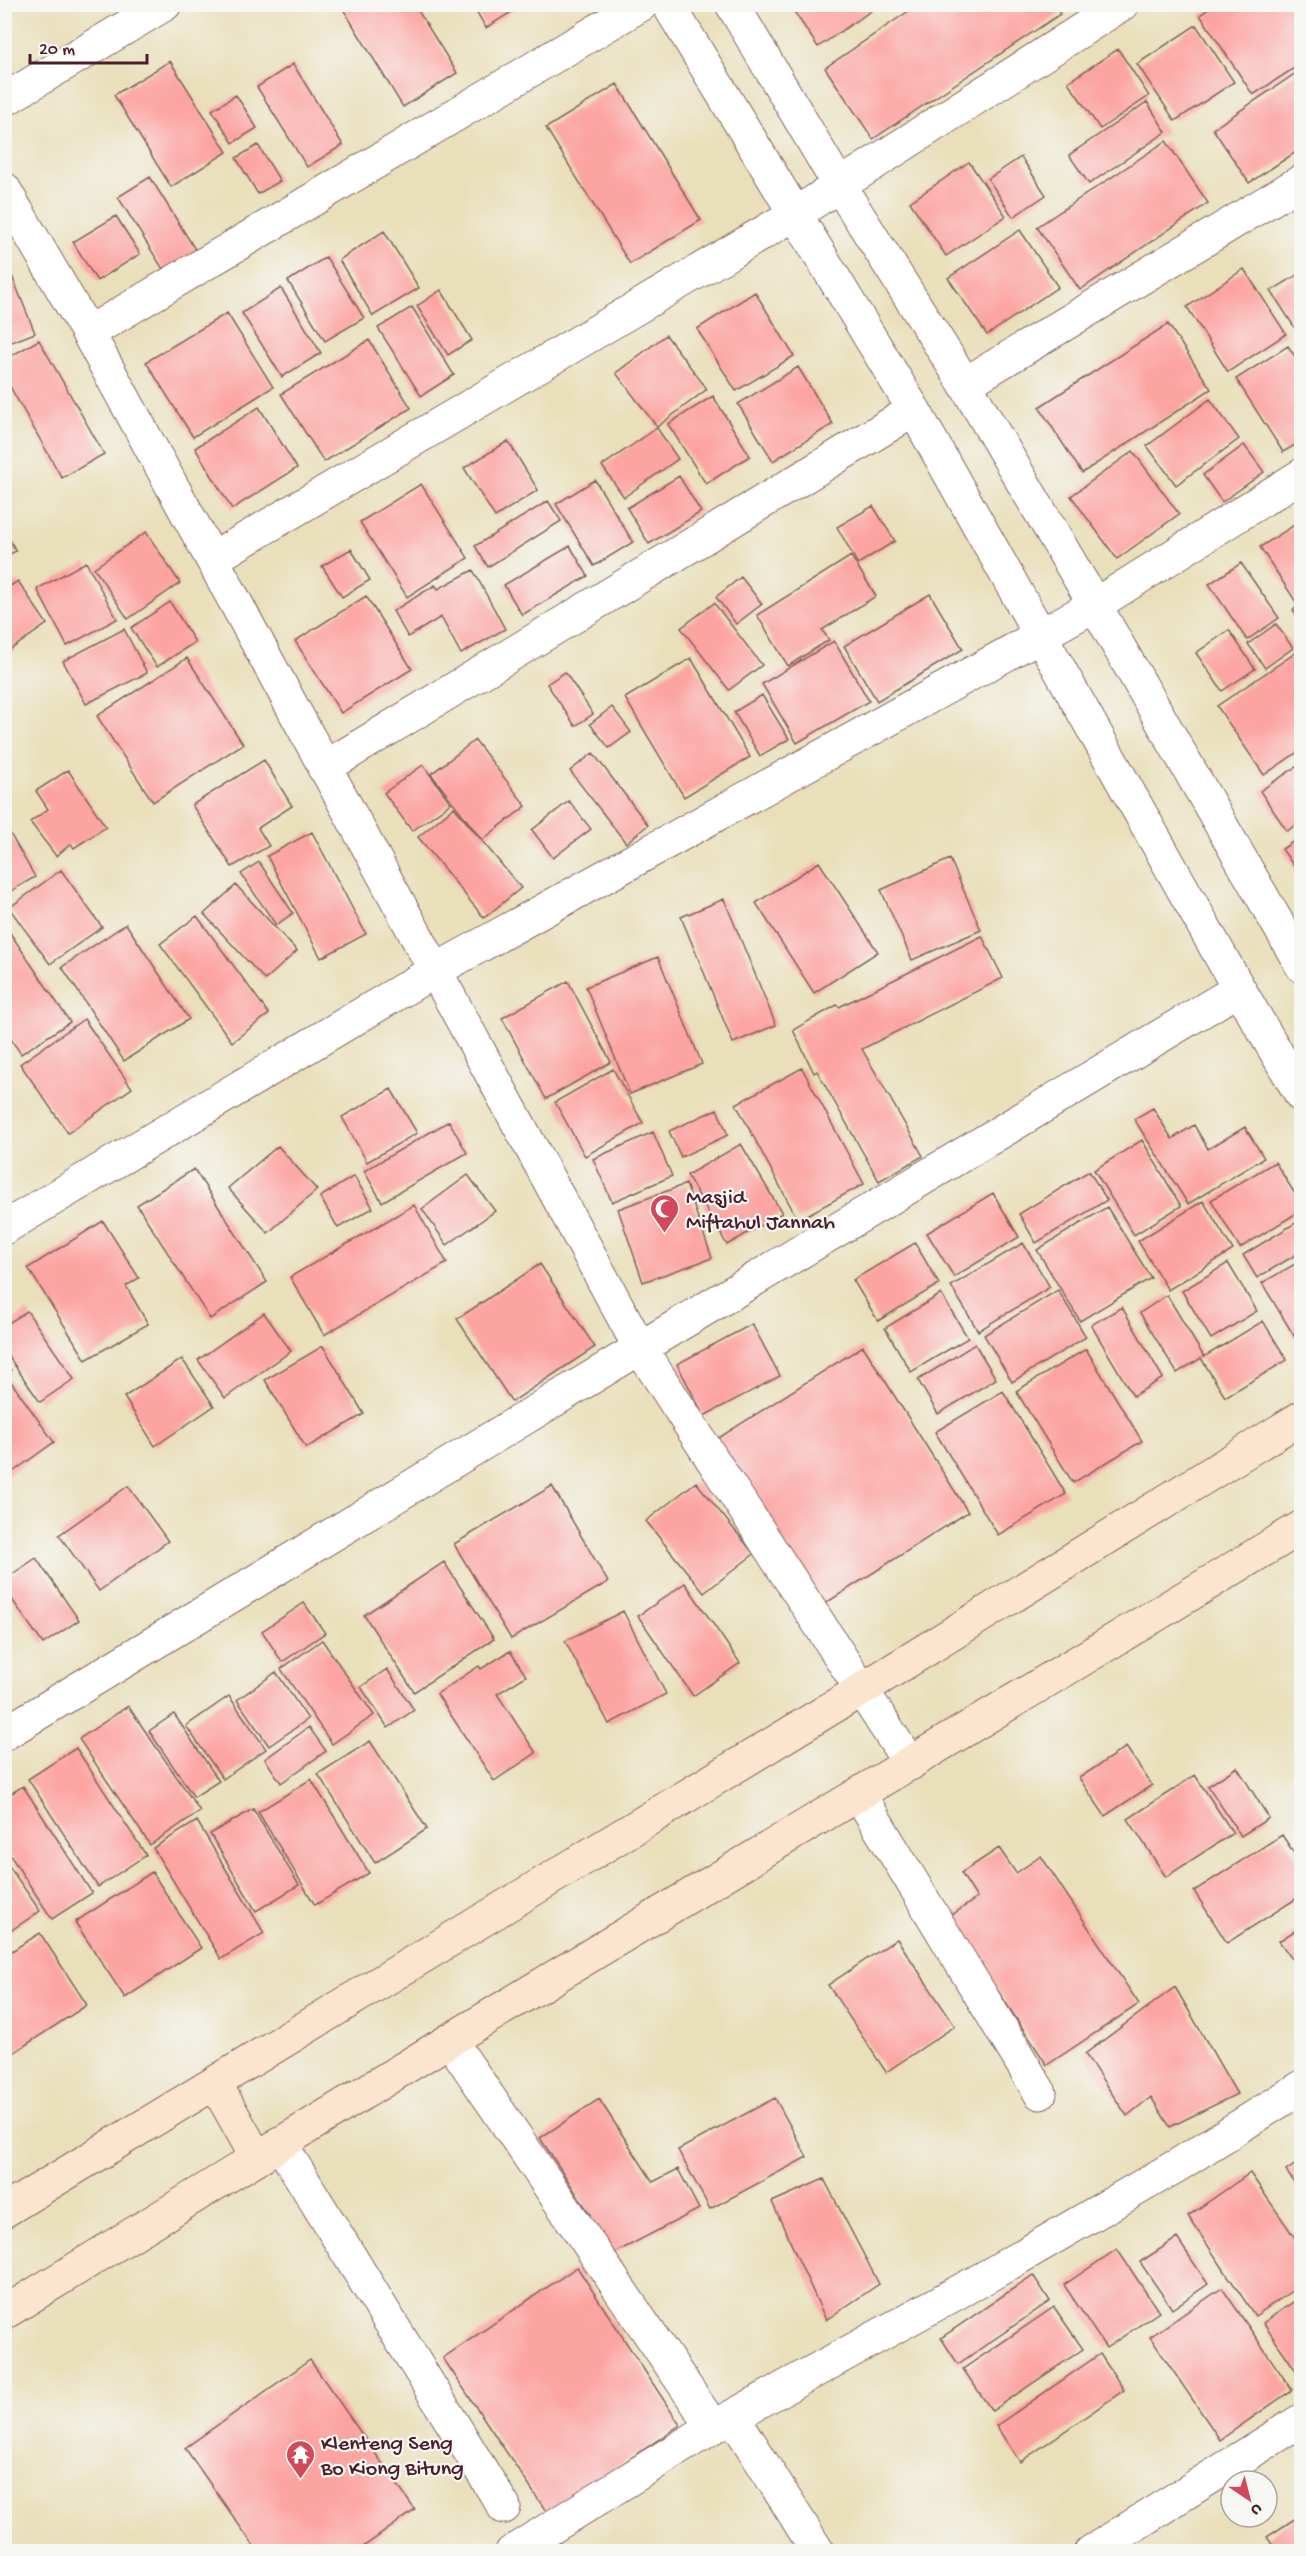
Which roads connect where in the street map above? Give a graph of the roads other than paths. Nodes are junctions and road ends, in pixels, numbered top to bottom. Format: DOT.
graph roads {
  1 [pos="165,4"];
  2 [pos="642,4"];
  3 [pos="668,4"];
  4 [pos="732,4"];
  5 [pos="1122,4"];
  6 [pos="4,100"];
  7 [pos="1302,181"];
  8 [pos="839,185"];
  9 [pos="4,189"];
  10 [pos="795,213"];
  11 [pos="88,333"];
  12 [pos="965,384"];
  13 [pos="914,410"];
  14 [pos="1302,475"];
  15 [pos="212,559"];
  16 [pos="1095,606"];
  17 [pos="1042,635"];
  18 [pos="324,768"];
  19 [pos="1299,956"];
  20 [pos="436,970"];
  21 [pos="1239,989"];
  22 [pos="1302,1096"];
  23 [pos="4,1228"];
  24 [pos="640,1348"];
  25 [pos="1302,1418"];
  26 [pos="1302,1527"];
  27 [pos="861,1690"];
  28 [pos="4,1734"];
  29 [pos="910,1764"];
  30 [pos="859,1794"];
  31 [pos="450,2040"];
  32 [pos="215,2083"];
  33 [pos="1302,2087"];
  34 [pos="1040,2093"];
  35 [pos="269,2151"];
  36 [pos="4,2211"];
  37 [pos="4,2313"];
  38 [pos="1302,2420"];
  39 [pos="723,2422"];
  40 [pos="504,2507"];
  41 [pos="512,2552"];
  42 [pos="818,2552"];
  43 [pos="1090,2552"];
  1 -- 6 [label="street"];
  2 -- 11 [label="street"];
  3 -- 10 [label="street"];
  4 -- 8 [label="street"];
  5 -- 8 [label="street"];
  7 -- 12 [label="street"];
  8 -- 10 [label="street"];
  8 -- 12 [label="street"];
  9 -- 11 [label="street"];
  10 -- 13 [label="street"];
  10 -- 15 [label="street"];
  11 -- 15 [label="street"];
  12 -- 16 [label="street"];
  13 -- 17 [label="street"];
  13 -- 18 [label="street"];
  14 -- 16 [label="street"];
  15 -- 18 [label="street"];
  16 -- 17 [label="street"];
  16 -- 19 [label="street"];
  17 -- 20 [label="street"];
  17 -- 21 [label="street"];
  18 -- 20 [label="street"];
  20 -- 23 [label="street"];
  20 -- 24 [label="street"];
  21 -- 22 [label="street"];
  21 -- 24 [label="street"];
  24 -- 27 [label="street"];
  24 -- 28 [label="street"];
  25 -- 27 [label="street"];
  26 -- 29 [label="street"];
  27 -- 29 [label="street"];
  27 -- 32 [label="street"];
  29 -- 30 [label="street"];
  30 -- 31 [label="street"];
  30 -- 34 [label="street"];
  31 -- 35 [label="street"];
  31 -- 39 [label="street"];
  32 -- 35 [label="street"];
  32 -- 36 [label="street"];
  33 -- 39 [label="street"];
  35 -- 37 [label="street"];
  35 -- 40 [label="street"];
  38 -- 43 [label="street"];
  39 -- 41 [label="street"];
  39 -- 42 [label="street"];
}
